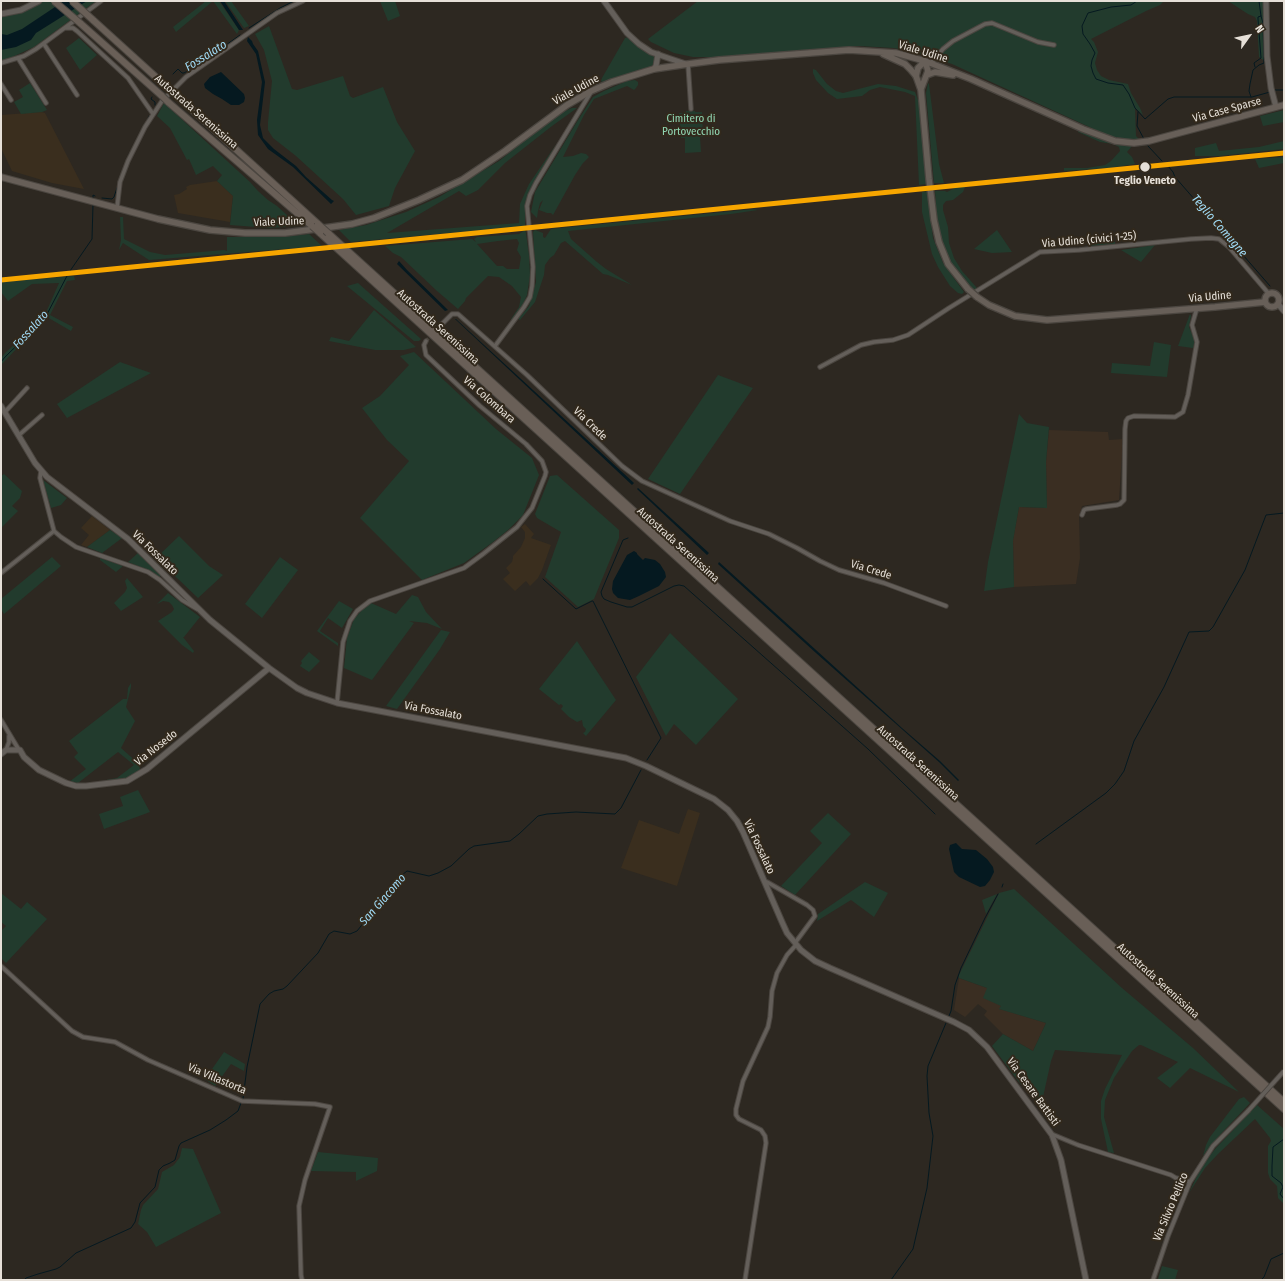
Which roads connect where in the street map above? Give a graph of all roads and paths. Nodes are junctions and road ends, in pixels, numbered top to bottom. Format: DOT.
graph roads {
  1 [pos="39,1"];
  2 [pos="54,1"];
  3 [pos="72,1"];
  4 [pos="303,1"];
  5 [pos="604,1"];
  6 [pos="1266,1"];
  7 [pos="99,2"];
  8 [pos="1,14"];
  9 [pos="66,28"];
  10 [pos="44,44"];
  11 [pos="1054,45"];
  12 [pos="875,51"];
  13 [pos="658,54"];
  14 [pos="18,58"];
  15 [pos="928,62"];
  16 [pos="1,63"];
  17 [pos="688,64"];
  18 [pos="654,69"];
  19 [pos="927,75"];
  20 [pos="916,76"];
  21 [pos="971,79"];
  22 [pos="1,84"];
  23 [pos="921,90"];
  24 [pos="591,91"];
  25 [pos="77,95"];
  26 [pos="11,100"];
  27 [pos="46,103"];
  28 [pos="1280,106"];
  29 [pos="691,109"];
  30 [pos="153,114"];
  31 [pos="1176,135"];
  32 [pos="1,177"];
  33 [pos="117,208"];
  34 [pos="315,225"];
  35 [pos="335,243"];
  36 [pos="348,255"];
  37 [pos="1270,294"];
  38 [pos="1280,300"];
  39 [pos="1265,302"];
  40 [pos="1197,308"];
  41 [pos="1284,311"];
  42 [pos="442,324"];
  43 [pos="426,341"];
  44 [pos="495,346"];
  45 [pos="820,367"];
  46 [pos="27,388"];
  47 [pos="1,406"];
  48 [pos="5,412"];
  49 [pos="42,415"];
  50 [pos="19,435"];
  51 [pos="41,472"];
  52 [pos="1082,515"];
  53 [pos="54,531"];
  54 [pos="1,573"];
  55 [pos="946,606"];
  56 [pos="197,609"];
  57 [pos="269,668"];
  58 [pos="337,703"];
  59 [pos="1,720"];
  60 [pos="9,735"];
  61 [pos="6,750"];
  62 [pos="20,750"];
  63 [pos="1,754"];
  64 [pos="765,882"];
  65 [pos="796,944"];
  66 [pos="1,966"];
  67 [pos="872,986"];
  68 [pos="1284,1071"];
  69 [pos="1284,1101"];
  70 [pos="1284,1110"];
  71 [pos="1052,1135"];
  72 [pos="1176,1178"];
  73 [pos="1190,1182"];
  74 [pos="1186,1190"];
  75 [pos="302,1280"];
  76 [pos="745,1280"];
  77 [pos="1086,1280"];
  78 [pos="1153,1280"];
  1 -- 8 [label="street"];
  2 -- 34 [label="highway, Autostrada Serenissima, bridge"];
  3 -- 34 [label="highway, Autostrada Serenissima, bridge"];
  4 -- 30 [label="street"];
  5 -- 13 [label="street"];
  6 -- 28 [label="street"];
  7 -- 9 [label="street"];
  9 -- 10 [label="street"];
  9 -- 30 [label="street"];
  10 -- 14 [label="street"];
  10 -- 25 [label="street"];
  11 -- 15 [label="street"];
  12 -- 15 [label="main road, Viale Udine"];
  12 -- 17 [label="main road, Viale Udine"];
  12 -- 20 [label="main road"];
  13 -- 17 [label="street"];
  13 -- 18 [label="street"];
  14 -- 16 [label="street"];
  14 -- 27 [label="street"];
  15 -- 19 [label="main road"];
  15 -- 20 [label="main road"];
  15 -- 21 [label="main road, Viale Udine"];
  17 -- 18 [label="main road, Viale Udine"];
  17 -- 29 [label="street"];
  18 -- 24 [label="main road, Viale Udine"];
  19 -- 21 [label="main road"];
  19 -- 23 [label="main road"];
  20 -- 23 [label="main road"];
  21 -- 31 [label="main road, Viale Udine"];
  22 -- 26 [label="street"];
  23 -- 40 [label="main road, Via Udine, bridge"];
  24 -- 33 [label="main road, Viale Udine"];
  24 -- 44 [label="street"];
  28 -- 31 [label="main road, Via Case Sparse"];
  30 -- 33 [label="street"];
  32 -- 33 [label="main road, Viale Udine"];
  34 -- 35 [label="highway, Autostrada Serenissima, bridge"];
  34 -- 35 [label="highway, Autostrada Serenissima, bridge"];
  35 -- 36 [label="highway, Autostrada Serenissima"];
  36 -- 69 [label="highway, Autostrada Serenissima"];
  36 -- 70 [label="highway, Autostrada Serenissima"];
  37 -- 38 [label="main road"];
  37 -- 39 [label="main road"];
  37 -- 45 [label="street, Via Udine (civici 1-25)"];
  38 -- 39 [label="main road, Via Udine"];
  38 -- 41 [label="street"];
  39 -- 40 [label="main road, Via Udine"];
  40 -- 52 [label="street"];
  42 -- 44 [label="street"];
  43 -- 58 [label="street, Via Colombara"];
  44 -- 55 [label="street, Via Crede"];
  46 -- 48 [label="street"];
  47 -- 48 [label="street, Via Fossalato"];
  48 -- 50 [label="street, Via Fossalato"];
  49 -- 50 [label="street"];
  50 -- 51 [label="street, Via Fossalato"];
  51 -- 53 [label="street"];
  51 -- 56 [label="street, Via Fossalato"];
  53 -- 54 [label="street"];
  53 -- 56 [label="street"];
  56 -- 57 [label="street, Via Fossalato"];
  57 -- 58 [label="street, Via Fossalato"];
  57 -- 62 [label="street, Via Nosedo"];
  58 -- 64 [label="street, Via Fossalato"];
  59 -- 60 [label="street, Via Nosedo"];
  60 -- 61 [label="street"];
  60 -- 62 [label="street, Via Nosedo"];
  61 -- 62 [label="street"];
  61 -- 63 [label="street"];
  64 -- 65 [label="street, Via Fossalato"];
  64 -- 65 [label="street"];
  65 -- 67 [label="street, Via Fossalato"];
  65 -- 76 [label="street"];
  66 -- 75 [label="street, Via Villastorta"];
  67 -- 71 [label="street, Via Cesare Battisti"];
  68 -- 73 [label="street, Via Silvio Pellico, bridge"];
  71 -- 72 [label="street"];
  71 -- 77 [label="street, Via Cesare Battisti"];
  72 -- 73 [label="street"];
  72 -- 74 [label="street"];
  73 -- 74 [label="street, Via Silvio Pellico"];
  74 -- 78 [label="street, Via Silvio Pellico"];
}
